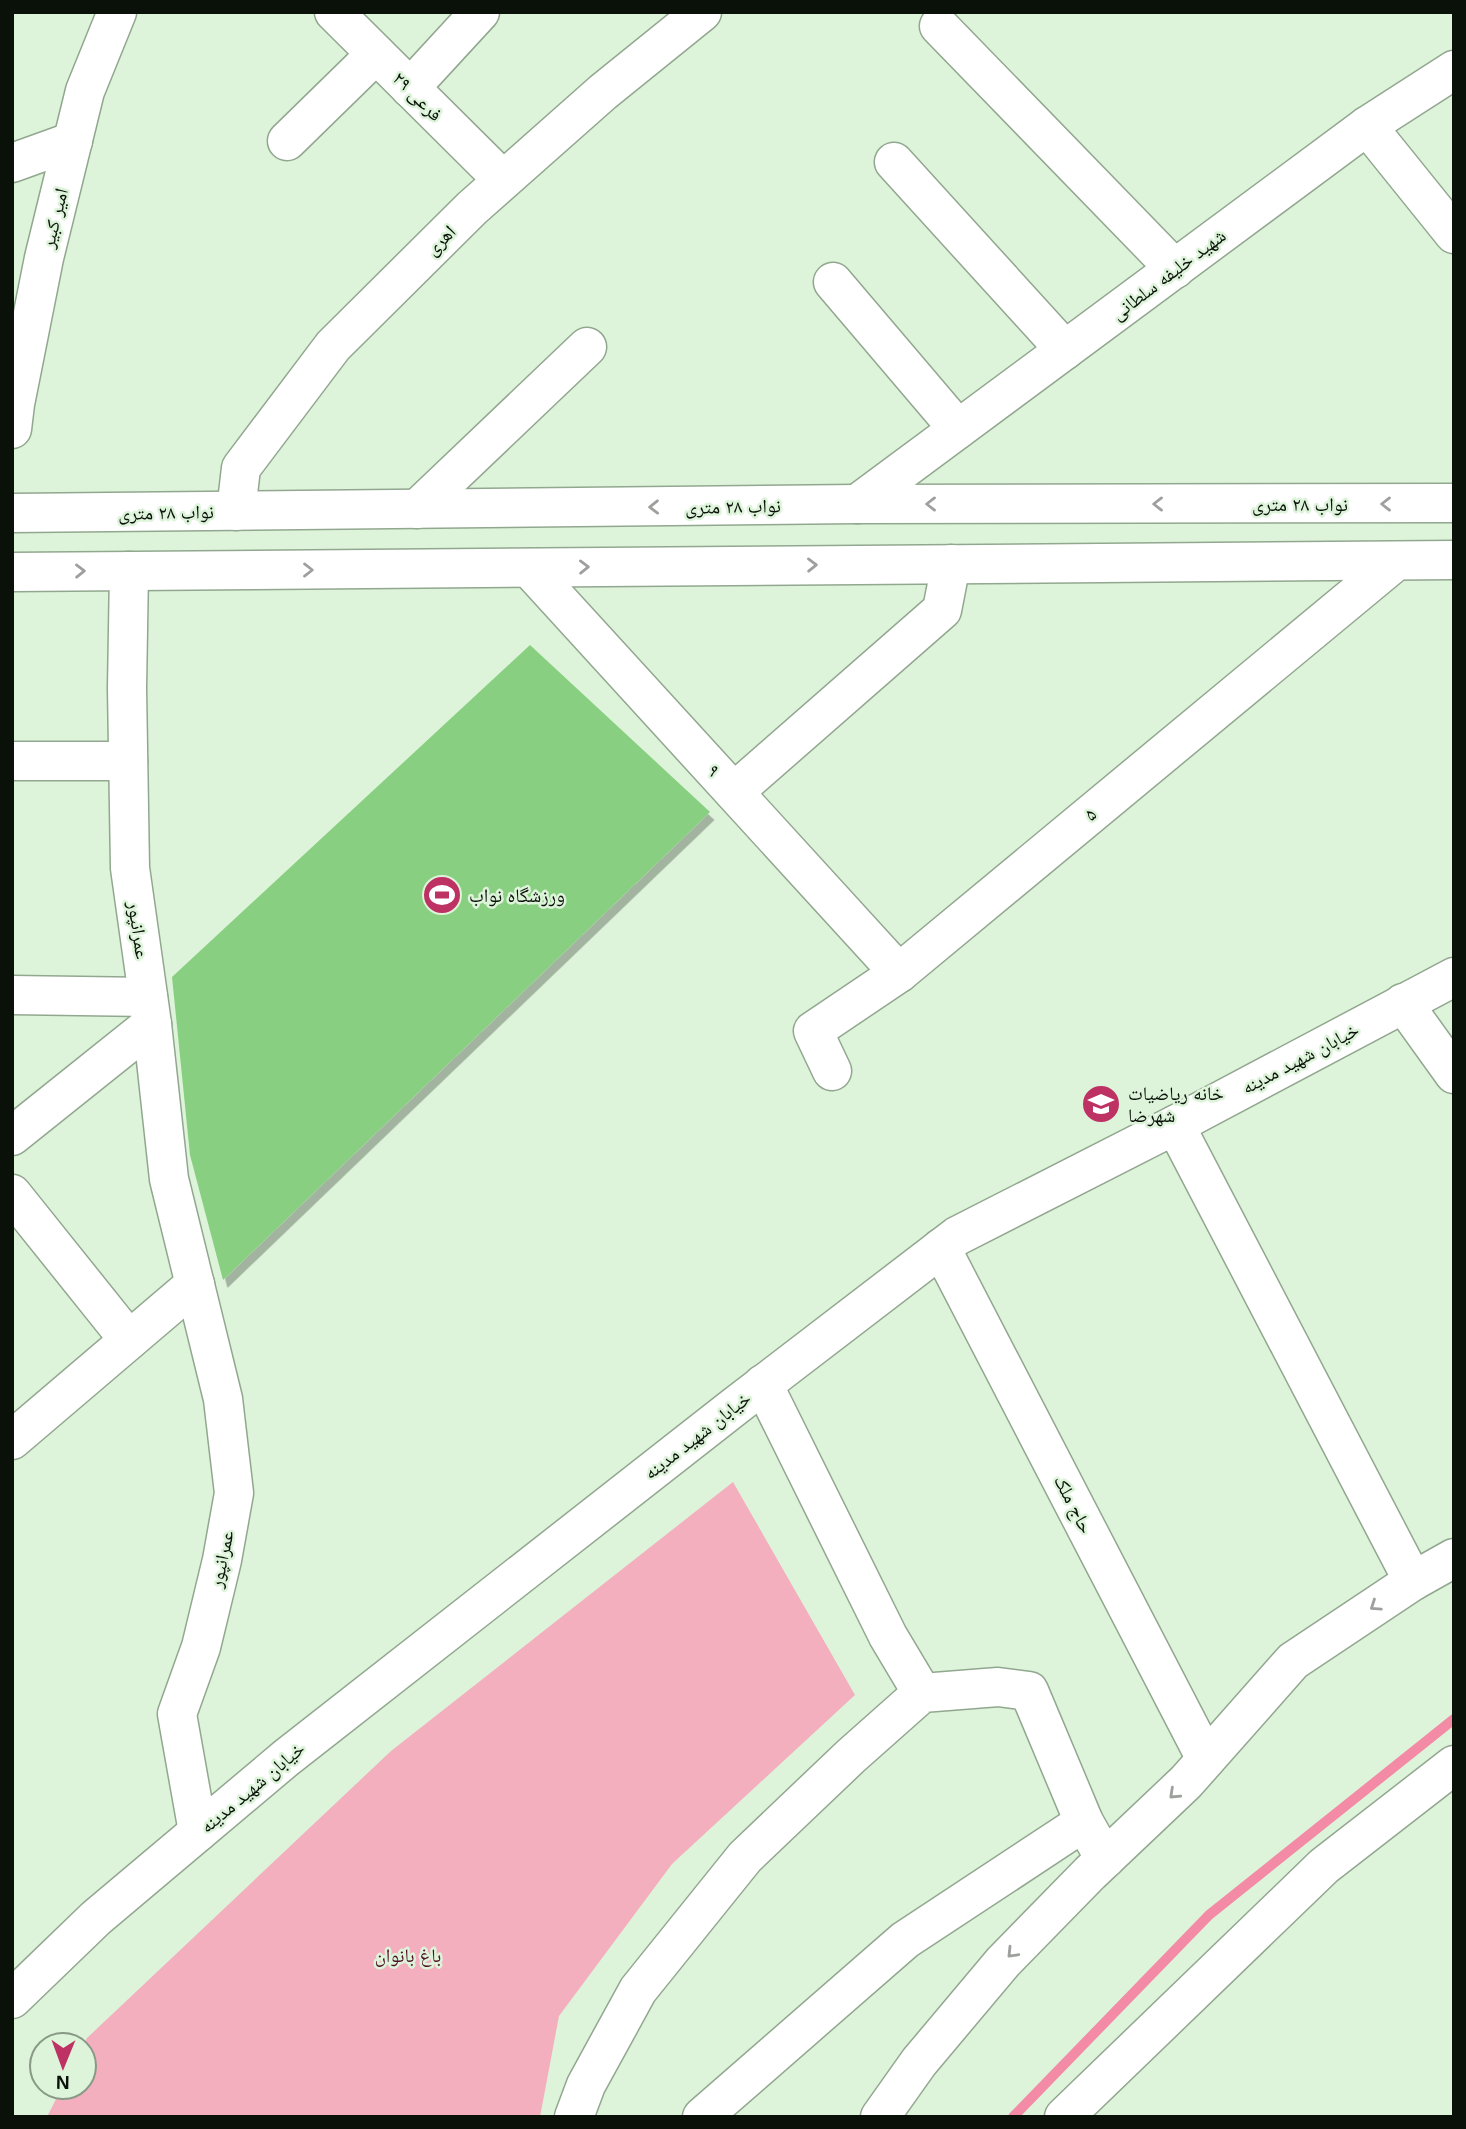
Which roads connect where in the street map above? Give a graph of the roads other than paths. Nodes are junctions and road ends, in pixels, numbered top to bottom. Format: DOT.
graph roads {
  1 [pos="117,12"];
  2 [pos="334,12"];
  3 [pos="480,12"];
  4 [pos="702,12"];
  5 [pos="939,26"];
  6 [pos="376,54"];
  7 [pos="1454,70"];
  8 [pos="410,88"];
  9 [pos="1367,126"];
  10 [pos="73,141"];
  11 [pos="287,141"];
  12 [pos="894,162"];
  13 [pos="12,163"];
  14 [pos="503,180"];
  15 [pos="1454,234"];
  16 [pos="1175,269"];
  17 [pos="833,282"];
  18 [pos="20,342"];
  19 [pos="587,347"];
  20 [pos="1065,350"];
  21 [pos="12,429"];
  22 [pos="958,429"];
  23 [pos="1454,503"];
  24 [pos="857,504"];
  25 [pos="417,509"];
  26 [pos="236,512"];
  27 [pos="12,513"];
  28 [pos="1454,560"];
  29 [pos="1396,561"];
  30 [pos="951,564"];
  31 [pos="529,568"];
  32 [pos="130,571"];
  33 [pos="12,572"];
  34 [pos="12,761"];
  35 [pos="128,761"];
  36 [pos="734,792"];
  37 [pos="899,973"];
  38 [pos="1454,977"];
  39 [pos="12,995"];
  40 [pos="1403,1003"];
  41 [pos="150,1010"];
  42 [pos="832,1071"];
  43 [pos="1454,1074"];
  44 [pos="1175,1125"];
  45 [pos="12,1136"];
  46 [pos="12,1194"];
  47 [pos="941,1248"];
  48 [pos="195,1284"];
  49 [pos="129,1340"];
  50 [pos="763,1384"];
  51 [pos="12,1440"];
  52 [pos="1454,1558"];
  53 [pos="1413,1581"];
  54 [pos="922,1693"];
  55 [pos="1206,1759"];
  56 [pos="1454,1765"];
  57 [pos="1084,1822"];
  58 [pos="198,1832"];
  59 [pos="1105,1859"];
  60 [pos="12,1999"];
  61 [pos="574,2117"];
  62 [pos="702,2117"];
  63 [pos="880,2117"];
  64 [pos="1064,2117"];
  1 -- 10 [label="street, امیر کبیر"];
  2 -- 6 [label="street, فرعی ۲۹"];
  3 -- 8 [label="street"];
  4 -- 14 [label="street, اهری"];
  5 -- 16 [label="street"];
  6 -- 8 [label="street, فرعی ۲۹"];
  6 -- 11 [label="street"];
  7 -- 9 [label="street, شهید خلیفه سلطانی"];
  8 -- 14 [label="street, فرعی ۲۹"];
  9 -- 15 [label="street"];
  9 -- 16 [label="street, شهید خلیفه سلطانی"];
  10 -- 13 [label="street"];
  10 -- 18 [label="street, امیر کبیر"];
  12 -- 20 [label="street"];
  14 -- 26 [label="street, اهری"];
  16 -- 20 [label="street, شهید خلیفه سلطانی"];
  17 -- 22 [label="street"];
  18 -- 21 [label="street, امیر کبیر"];
  19 -- 25 [label="street"];
  20 -- 22 [label="street, شهید خلیفه سلطانی"];
  22 -- 24 [label="street, شهید خلیفه سلطانی"];
  23 -- 24 [label="street, نواب ۲۸ متری, one-way"];
  24 -- 25 [label="street, نواب ۲۸ متری, one-way"];
  25 -- 26 [label="street, نواب ۲۸ متری"];
  26 -- 27 [label="street, نواب ۲۸ متری"];
  28 -- 29 [label="street"];
  29 -- 30 [label="street"];
  29 -- 37 [label="street, ۵"];
  31 -- 30 [label="street, one-way"];
  30 -- 36 [label="street"];
  32 -- 31 [label="street, one-way"];
  31 -- 36 [label="street, ۹"];
  33 -- 32 [label="street, one-way"];
  32 -- 35 [label="street, عمرانپور"];
  34 -- 35 [label="street"];
  35 -- 41 [label="street, عمرانپور"];
  36 -- 37 [label="street, ۹"];
  37 -- 42 [label="street, ۵"];
  38 -- 40 [label="street, خیابان شهید مدینه"];
  39 -- 41 [label="street"];
  40 -- 43 [label="street"];
  40 -- 44 [label="street, خیابان شهید مدینه"];
  41 -- 45 [label="street"];
  41 -- 48 [label="street, عمرانپور"];
  44 -- 47 [label="street, خیابان شهید مدینه"];
  44 -- 53 [label="street"];
  46 -- 49 [label="street"];
  47 -- 50 [label="street, خیابان شهید مدینه"];
  47 -- 55 [label="street, حاج ملک"];
  48 -- 49 [label="street"];
  48 -- 58 [label="street, عمرانپور"];
  49 -- 51 [label="street"];
  50 -- 54 [label="street"];
  50 -- 58 [label="street, خیابان شهید مدینه"];
  52 -- 53 [label="street"];
  53 -- 55 [label="street, one-way"];
  54 -- 57 [label="street"];
  54 -- 61 [label="street"];
  55 -- 59 [label="street, one-way"];
  56 -- 64 [label="street"];
  57 -- 59 [label="street"];
  57 -- 62 [label="street"];
  58 -- 60 [label="street, خیابان شهید مدینه"];
  59 -- 63 [label="street, one-way"];
}
